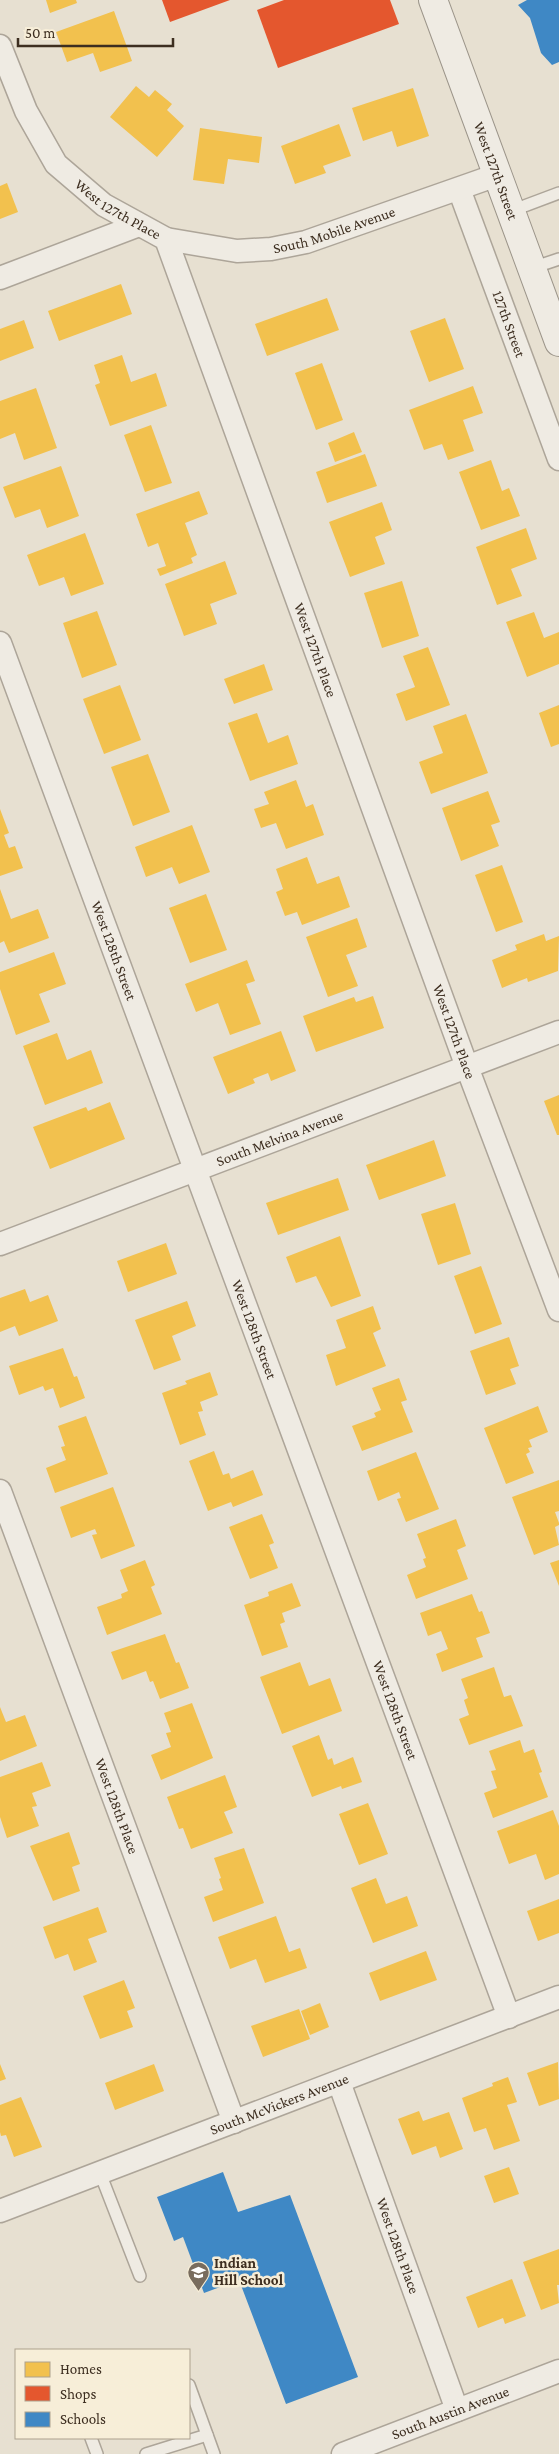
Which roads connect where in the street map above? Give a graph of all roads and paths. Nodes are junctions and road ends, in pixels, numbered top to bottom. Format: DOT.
graph roads {
  1 [pos="433,0"];
  2 [pos="0,46"];
  3 [pos="497,175"];
  4 [pos="459,189"];
  5 [pos="559,193"];
  6 [pos="511,211"];
  7 [pos="139,225"];
  8 [pos="166,240"];
  9 [pos="559,259"];
  10 [pos="532,268"];
  11 [pos="0,278"];
  12 [pos="559,342"];
  13 [pos="559,459"];
  14 [pos="0,643"];
  15 [pos="559,1032"];
  16 [pos="467,1067"];
  17 [pos="194,1172"];
  18 [pos="0,1244"];
  19 [pos="559,1310"];
  20 [pos="0,1491"];
  21 [pos="559,1997"];
  22 [pos="509,2017"];
  23 [pos="339,2082"];
  24 [pos="234,2122"];
  25 [pos="100,2173"];
  26 [pos="0,2211"];
  27 [pos="140,2276"];
  28 [pos="559,2371"];
  29 [pos="190,2388"];
  30 [pos="457,2410"];
  31 [pos="207,2434"];
  32 [pos="91,2439"];
  33 [pos="97,2454"];
  34 [pos="146,2454"];
  35 [pos="214,2454"];
  36 [pos="343,2454"];
  1 -- 3 [label="main road, West 127th Street"];
  2 -- 7 [label="street, West 127th Place"];
  3 -- 4 [label="street, South Mobile Avenue"];
  3 -- 6 [label="main road, West 127th Street"];
  4 -- 8 [label="street, South Mobile Avenue"];
  4 -- 13 [label="street, 127th Street"];
  5 -- 6 [label="lane"];
  6 -- 10 [label="main road, West 127th Street"];
  7 -- 8 [label="street, West 127th Place"];
  7 -- 11 [label="street"];
  8 -- 16 [label="street, West 127th Place"];
  9 -- 10 [label="lane"];
  10 -- 12 [label="main road, West 127th Street"];
  14 -- 17 [label="street, West 128th Street"];
  15 -- 16 [label="street, South Melvina Avenue"];
  16 -- 17 [label="street, South Melvina Avenue"];
  16 -- 19 [label="street, West 127th Place"];
  17 -- 18 [label="street, South Melvina Avenue"];
  17 -- 22 [label="street, West 128th Street"];
  20 -- 24 [label="street, West 128th Place"];
  21 -- 22 [label="street, South McVickers Avenue"];
  22 -- 23 [label="street, South McVickers Avenue"];
  23 -- 24 [label="street, South McVickers Avenue"];
  23 -- 30 [label="street, West 128th Place"];
  24 -- 25 [label="street, South McVickers Avenue"];
  25 -- 26 [label="street, South McVickers Avenue"];
  25 -- 27 [label="lane"];
  28 -- 30 [label="street, South Austin Avenue"];
  29 -- 31 [label="lane"];
  30 -- 36 [label="street, South Austin Avenue"];
  31 -- 34 [label="lane"];
  31 -- 35 [label="lane"];
  32 -- 33 [label="lane"];
}
